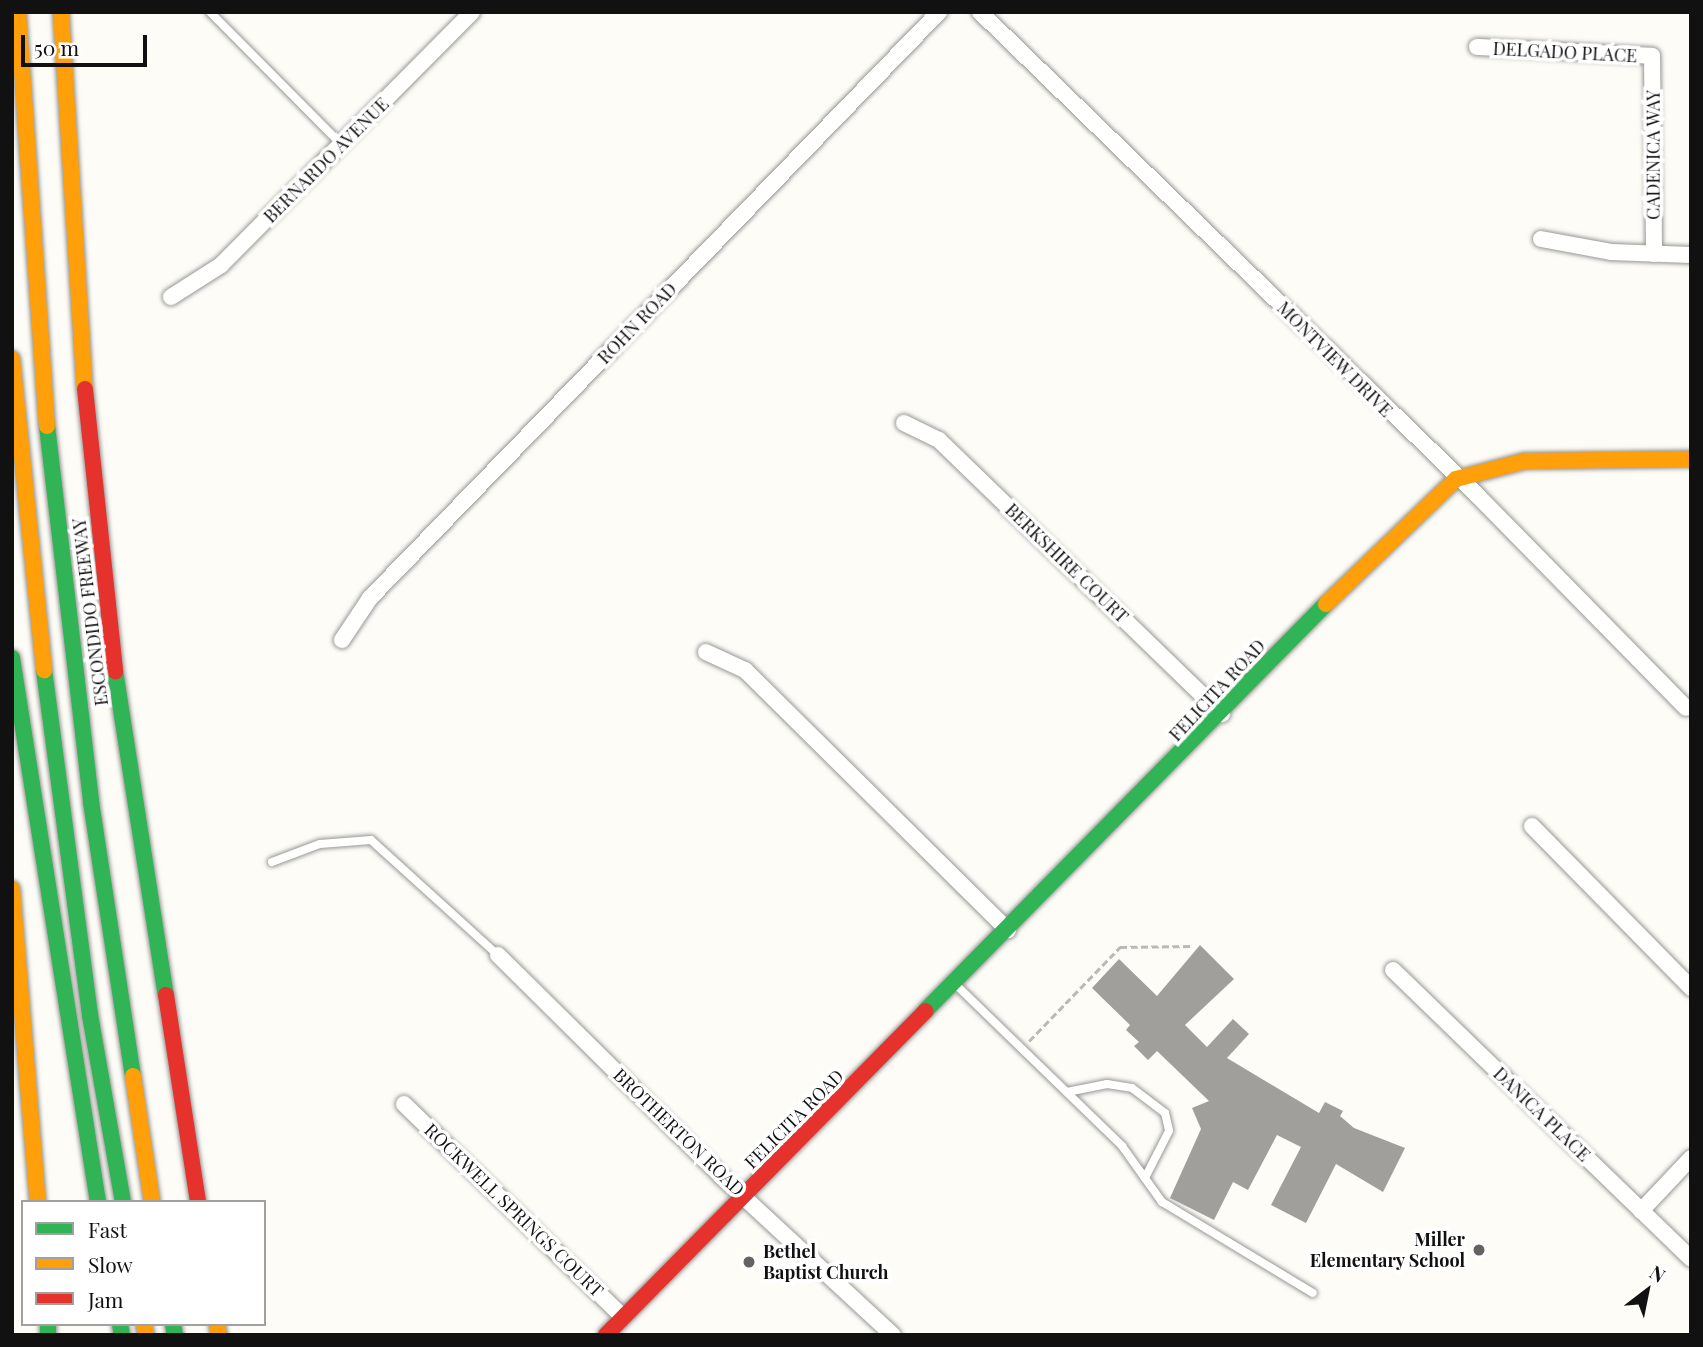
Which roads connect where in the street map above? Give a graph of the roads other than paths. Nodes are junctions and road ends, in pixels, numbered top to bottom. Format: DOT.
graph roads {
  1 [pos="18,12"];
  2 [pos="61,12"];
  3 [pos="210,12"];
  4 [pos="472,12"];
  5 [pos="939,12"];
  6 [pos="980,12"];
  7 [pos="1477,47"];
  8 [pos="1653,56"];
  9 [pos="341,144"];
  10 [pos="1541,239"];
  11 [pos="1654,254"];
  12 [pos="1691,255"];
  13 [pos="171,297"];
  14 [pos="12,359"];
  15 [pos="904,423"];
  16 [pos="1691,459"];
  17 [pos="1456,479"];
  18 [pos="342,640"];
  19 [pos="706,652"];
  20 [pos="12,658"];
  21 [pos="1686,708"];
  22 [pos="1222,714"];
  23 [pos="1532,826"];
  24 [pos="272,862"];
  25 [pos="12,889"];
  26 [pos="1008,930"];
  27 [pos="498,955"];
  28 [pos="1393,970"];
  29 [pos="955,984"];
  30 [pos="1691,988"];
  31 [pos="1067,1092"];
  32 [pos="404,1104"];
  33 [pos="1691,1158"];
  34 [pos="1145,1178"];
  35 [pos="745,1196"];
  36 [pos="38,1200"];
  37 [pos="98,1200"];
  38 [pos="123,1200"];
  39 [pos="152,1200"];
  40 [pos="198,1200"];
  41 [pos="1641,1210"];
  42 [pos="1691,1259"];
  43 [pos="1313,1293"];
  44 [pos="623,1317"];
  45 [pos="606,1335"];
  46 [pos="893,1335"];
  1 -- 39 [label="main road"];
  2 -- 40 [label="main road, ESCONDIDO FREEWAY"];
  3 -- 9 [label="lane"];
  4 -- 9 [label="street, BERNARDO AVENUE"];
  5 -- 18 [label="street, ROHN ROAD"];
  6 -- 17 [label="street, MONTVIEW DRIVE"];
  7 -- 8 [label="street, DELGADO PLACE"];
  8 -- 11 [label="street, CADENICA WAY"];
  9 -- 13 [label="street, BERNARDO AVENUE"];
  10 -- 11 [label="street"];
  11 -- 12 [label="street"];
  14 -- 38 [label="main road"];
  15 -- 22 [label="street, BERKSHIRE COURT"];
  16 -- 17 [label="main road"];
  17 -- 21 [label="street, MONTVIEW DRIVE"];
  17 -- 22 [label="main road, FELICITA ROAD"];
  19 -- 26 [label="street"];
  20 -- 37 [label="main road"];
  22 -- 26 [label="main road, FELICITA ROAD"];
  23 -- 30 [label="street"];
  24 -- 27 [label="lane"];
  25 -- 36 [label="main road"];
  26 -- 29 [label="main road, FELICITA ROAD"];
  27 -- 35 [label="street, BROTHERTON ROAD"];
  28 -- 41 [label="street, DANICA PLACE"];
  29 -- 31 [label="lane"];
  29 -- 35 [label="main road, FELICITA ROAD"];
  31 -- 34 [label="lane"];
  31 -- 34 [label="lane"];
  32 -- 44 [label="street, ROCKWELL SPRINGS COURT"];
  33 -- 41 [label="street"];
  34 -- 43 [label="lane"];
  35 -- 44 [label="main road, FELICITA ROAD"];
  35 -- 46 [label="street, BROTHERTON ROAD"];
  41 -- 42 [label="street, DANICA PLACE"];
  44 -- 45 [label="main road, FELICITA ROAD"];
}
